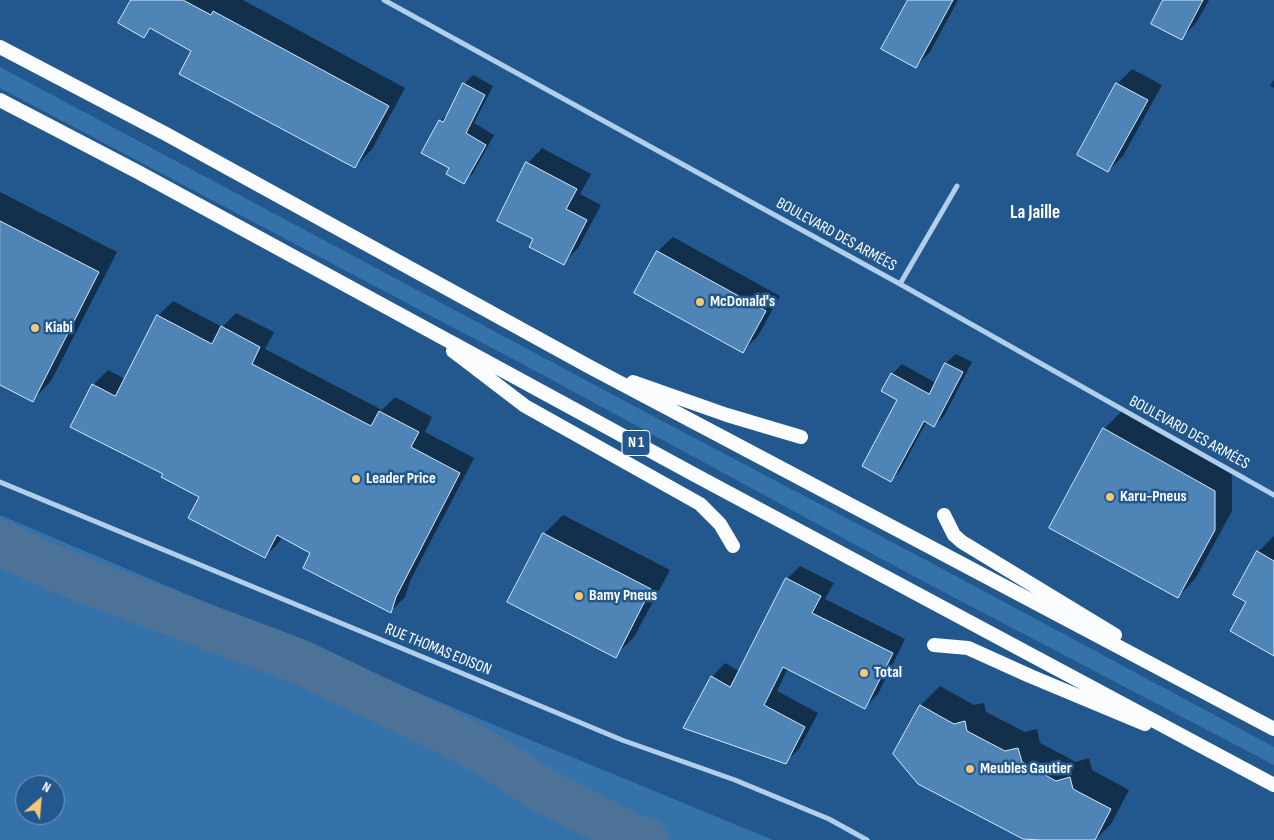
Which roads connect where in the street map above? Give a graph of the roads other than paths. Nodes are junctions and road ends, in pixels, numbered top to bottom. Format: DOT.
graph roads {
  1 [pos="384,0"];
  2 [pos="0,47"];
  3 [pos="0,100"];
  4 [pos="957,186"];
  5 [pos="900,284"];
  6 [pos="418,325"];
  7 [pos="590,367"];
  8 [pos="800,437"];
  9 [pos="0,482"];
  10 [pos="1274,495"];
  11 [pos="944,515"];
  12 [pos="733,546"];
  13 [pos="934,645"];
  14 [pos="1240,711"];
  15 [pos="1274,729"];
  16 [pos="1224,758"];
  17 [pos="1274,785"];
  18 [pos="867,840"];
  1 -- 5 [label="street, BOULEVARD DES ARMÉES"];
  2 -- 7 [label="highway"];
  3 -- 6 [label="highway, N 1"];
  4 -- 5 [label="street"];
  5 -- 10 [label="street, BOULEVARD DES ARMÉES"];
  6 -- 12 [label="highway"];
  6 -- 16 [label="highway, N 1"];
  7 -- 8 [label="highway"];
  7 -- 14 [label="highway"];
  9 -- 18 [label="street, RUE THOMAS EDISON"];
  11 -- 14 [label="highway"];
  13 -- 16 [label="highway"];
  14 -- 15 [label="highway"];
  16 -- 17 [label="highway, N 1"];
}
